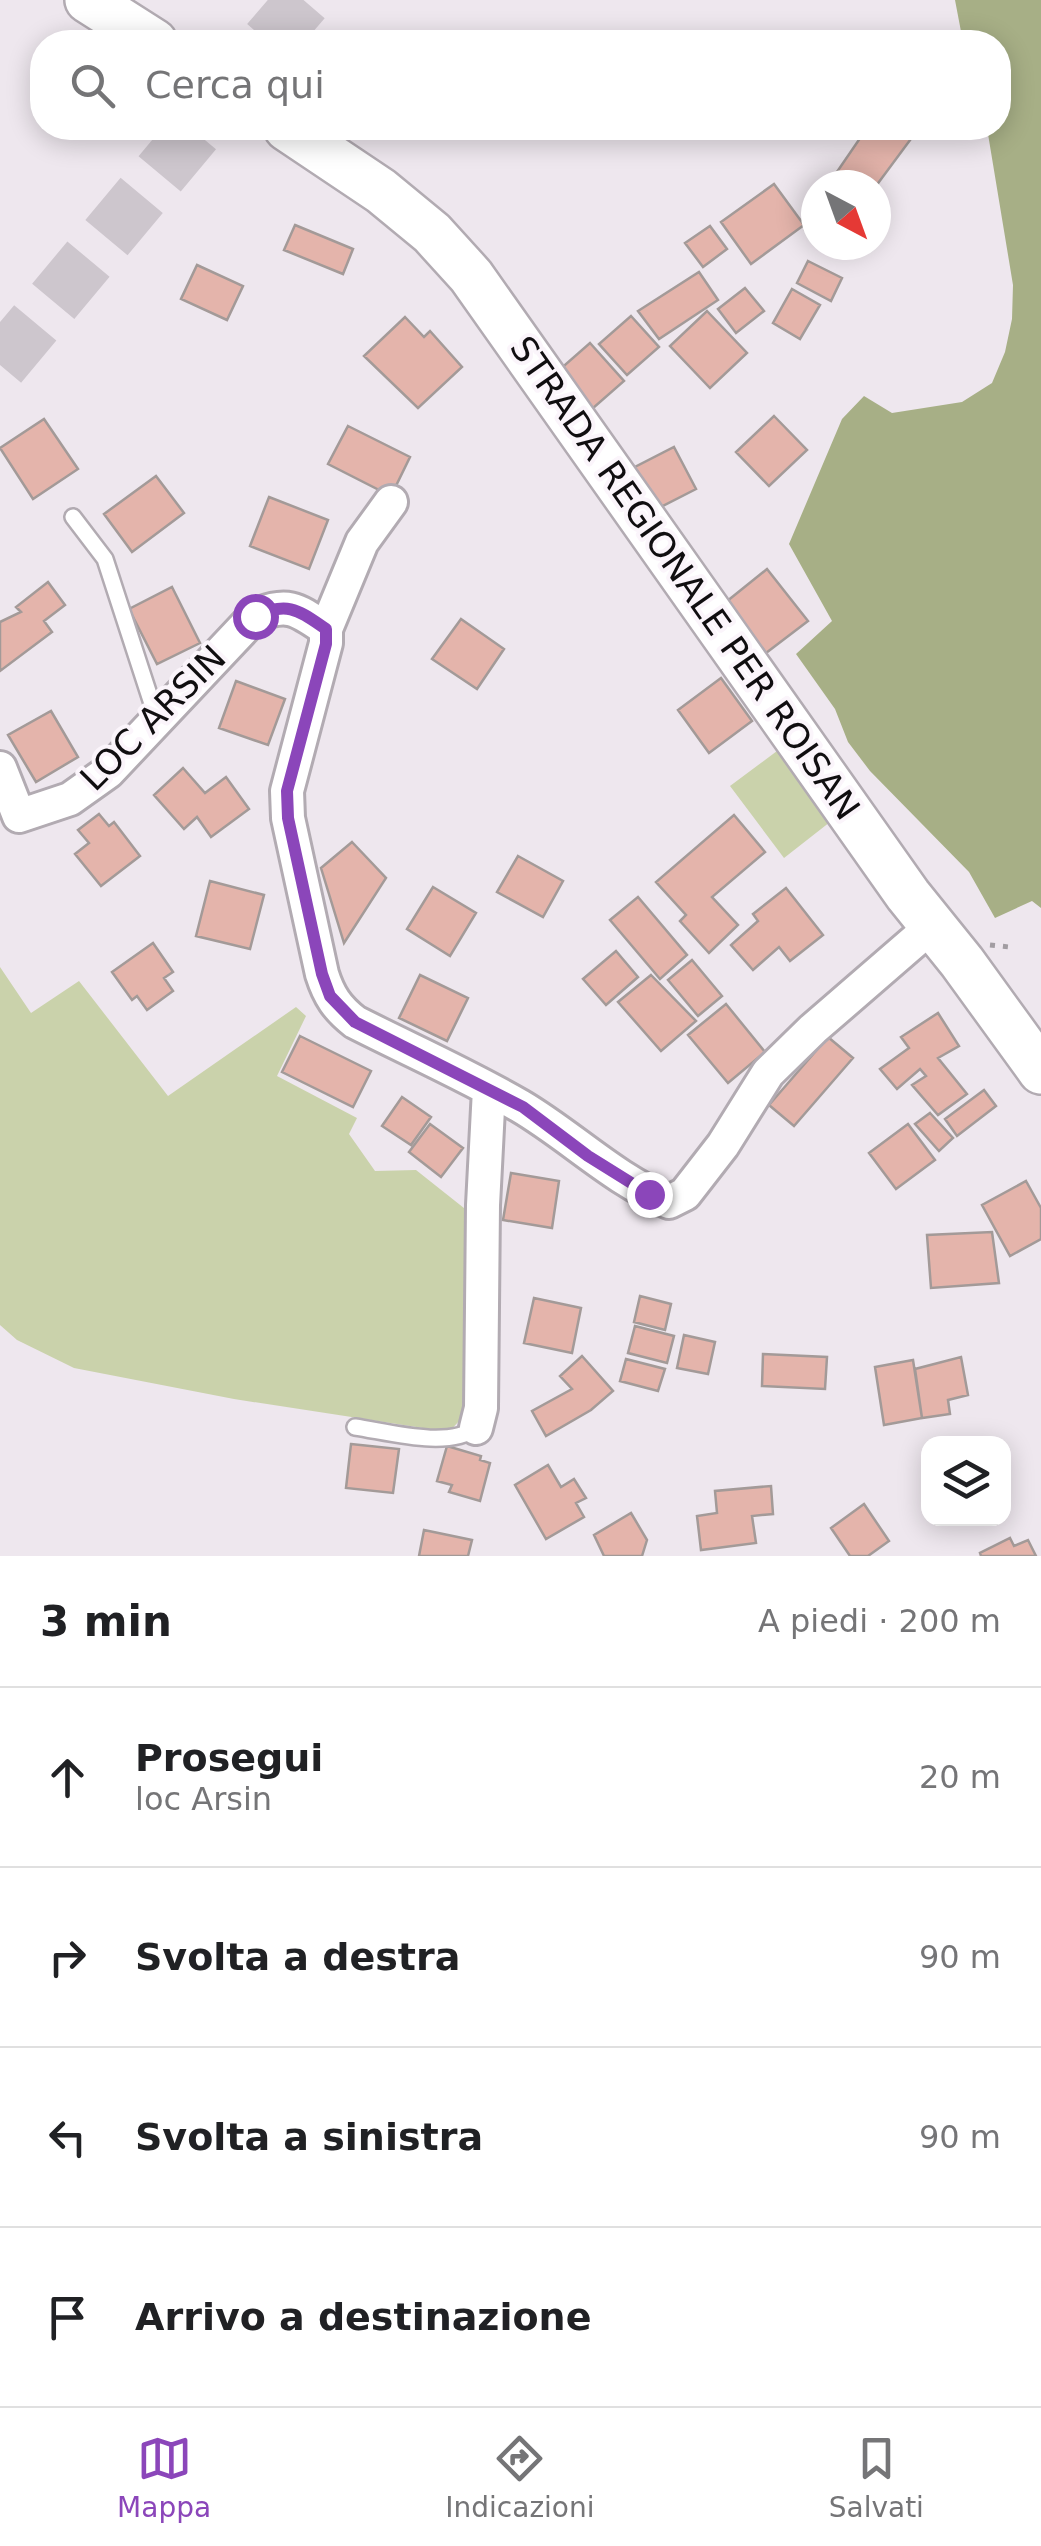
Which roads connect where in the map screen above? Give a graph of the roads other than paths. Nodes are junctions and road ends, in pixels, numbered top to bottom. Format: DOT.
graph roads {
  1 [pos="96,2"];
  2 [pos="137,30"];
  3 [pos="305,140"];
  4 [pos="391,502"];
  5 [pos="73,517"];
  6 [pos="326,629"];
  7 [pos="158,720"];
  8 [pos="0,768"];
  9 [pos="932,926"];
  10 [pos="1041,1071"];
  11 [pos="489,1090"];
  12 [pos="355,1427"];
  13 [pos="476,1428"];
  1 -- 2 [label="main road"];
  3 -- 9 [label="main road, STRADA REGIONALE PER ROISAN"];
  4 -- 6 [label="street"];
  5 -- 7 [label="lane"];
  6 -- 7 [label="street, LOC ARSIN"];
  6 -- 11 [label="street"];
  7 -- 8 [label="street, LOC ARSIN"];
  9 -- 10 [label="main road, STRADA REGIONALE PER ROISAN"];
  9 -- 11 [label="street"];
  11 -- 13 [label="street"];
  12 -- 13 [label="lane"];
}
